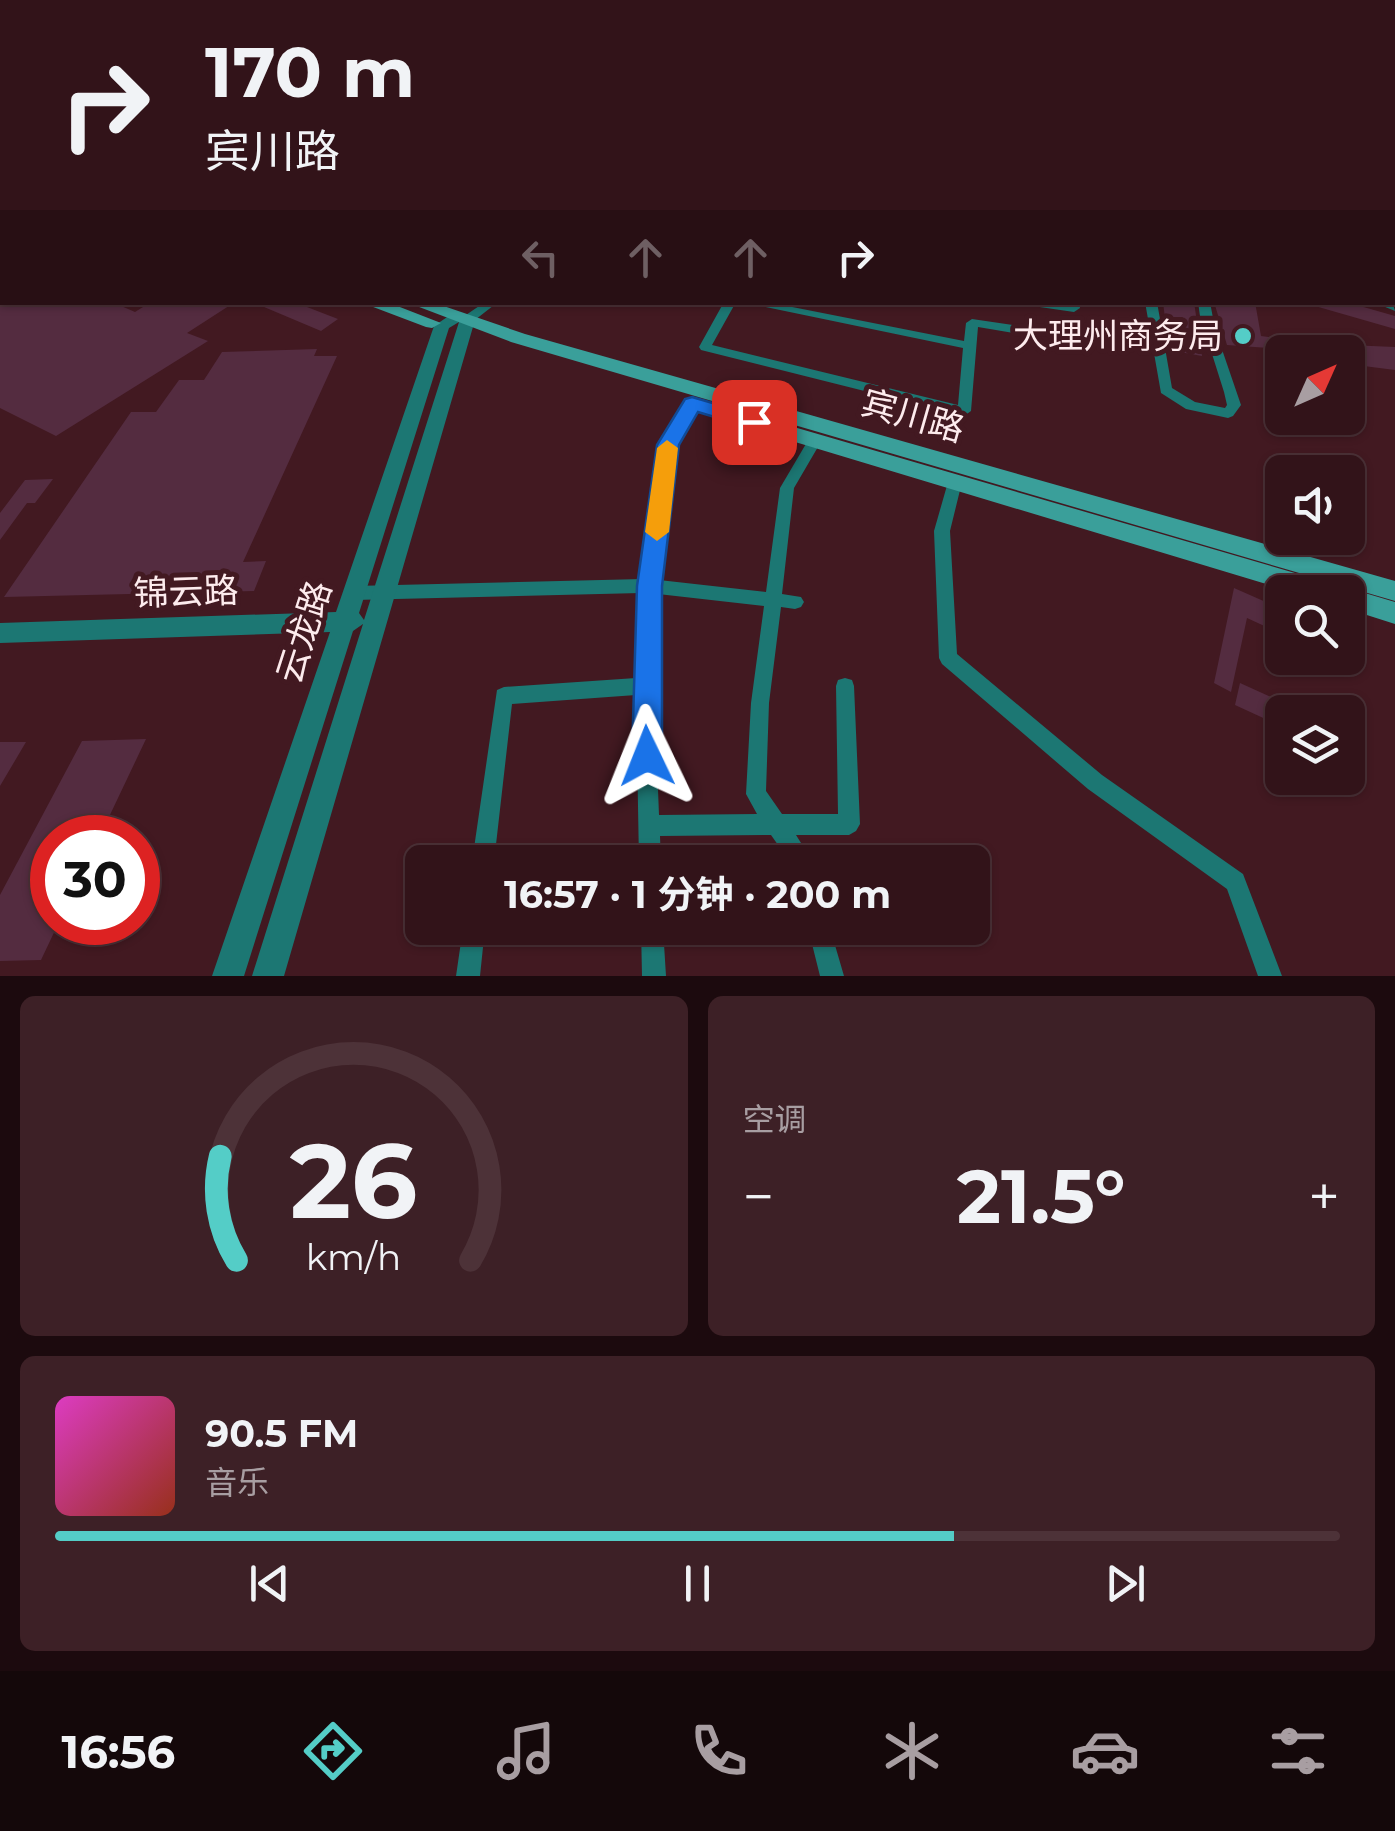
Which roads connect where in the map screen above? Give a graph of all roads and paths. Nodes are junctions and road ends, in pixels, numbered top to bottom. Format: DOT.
graph roads {
  1 [pos="383,305"];
  2 [pos="422,305"];
  3 [pos="488,305"];
  4 [pos="728,305"];
  5 [pos="762,305"];
  6 [pos="1050,305"];
  7 [pos="1074,305"];
  8 [pos="1152,305"];
  9 [pos="1204,305"];
  10 [pos="460,320"];
  11 [pos="1019,330"];
  12 [pos="970,346"];
  13 [pos="692,404"];
  14 [pos="815,440"];
  15 [pos="955,482"];
  16 [pos="1269,575"];
  17 [pos="650,586"];
  18 [pos="1395,591"];
  19 [pos="382,592"];
  20 [pos="354,593"];
  21 [pos="785,600"];
  22 [pos="1365,604"];
  23 [pos="1395,613"];
  24 [pos="374,621"];
  25 [pos="344,622"];
  26 [pos="0,633"];
  27 [pos="646,686"];
  28 [pos="845,686"];
  29 [pos="649,826"];
  30 [pos="778,826"];
  31 [pos="484,845"];
  32 [pos="650,845"];
  33 [pos="791,845"];
  34 [pos="472,945"];
  35 [pos="653,945"];
  36 [pos="824,945"];
  37 [pos="228,976"];
  38 [pos="268,976"];
  39 [pos="468,976"];
  40 [pos="654,976"];
  41 [pos="832,976"];
  42 [pos="1270,976"];
  1 -- 10 [label="main road, 宾川路"];
  2 -- 10 [label="main road, 宾川路"];
  3 -- 10 [label="street"];
  4 -- 12 [label="street"];
  5 -- 12 [label="street"];
  6 -- 7 [label="street"];
  8 -- 9 [label="street"];
  10 -- 13 [label="main road, 宾川路"];
  10 -- 18 [label="main road, 宾川路"];
  10 -- 19 [label="street, 云龙路"];
  10 -- 20 [label="street, 云龙路"];
  11 -- 12 [label="street"];
  13 -- 14 [label="main road, 宾川路"];
  13 -- 17 [label="street"];
  14 -- 15 [label="main road, 宾川路"];
  14 -- 21 [label="street"];
  15 -- 16 [label="main road, 宾川路"];
  15 -- 42 [label="street"];
  17 -- 19 [label="street"];
  17 -- 21 [label="street"];
  17 -- 27 [label="street"];
  19 -- 20 [label="street"];
  19 -- 24 [label="street, 云龙路"];
  20 -- 25 [label="street, 云龙路"];
  21 -- 30 [label="street"];
  22 -- 23 [label="main road"];
  24 -- 25 [label="street, 锦云路"];
  24 -- 38 [label="street, 云龙路"];
  25 -- 26 [label="street, 锦云路"];
  25 -- 37 [label="street, 云龙路"];
  27 -- 29 [label="street"];
  27 -- 31 [label="street"];
  28 -- 30 [label="street"];
  29 -- 30 [label="street"];
  29 -- 32 [label="street"];
  30 -- 33 [label="street"];
  34 -- 39 [label="street"];
  35 -- 40 [label="street"];
  36 -- 41 [label="street"];
}
